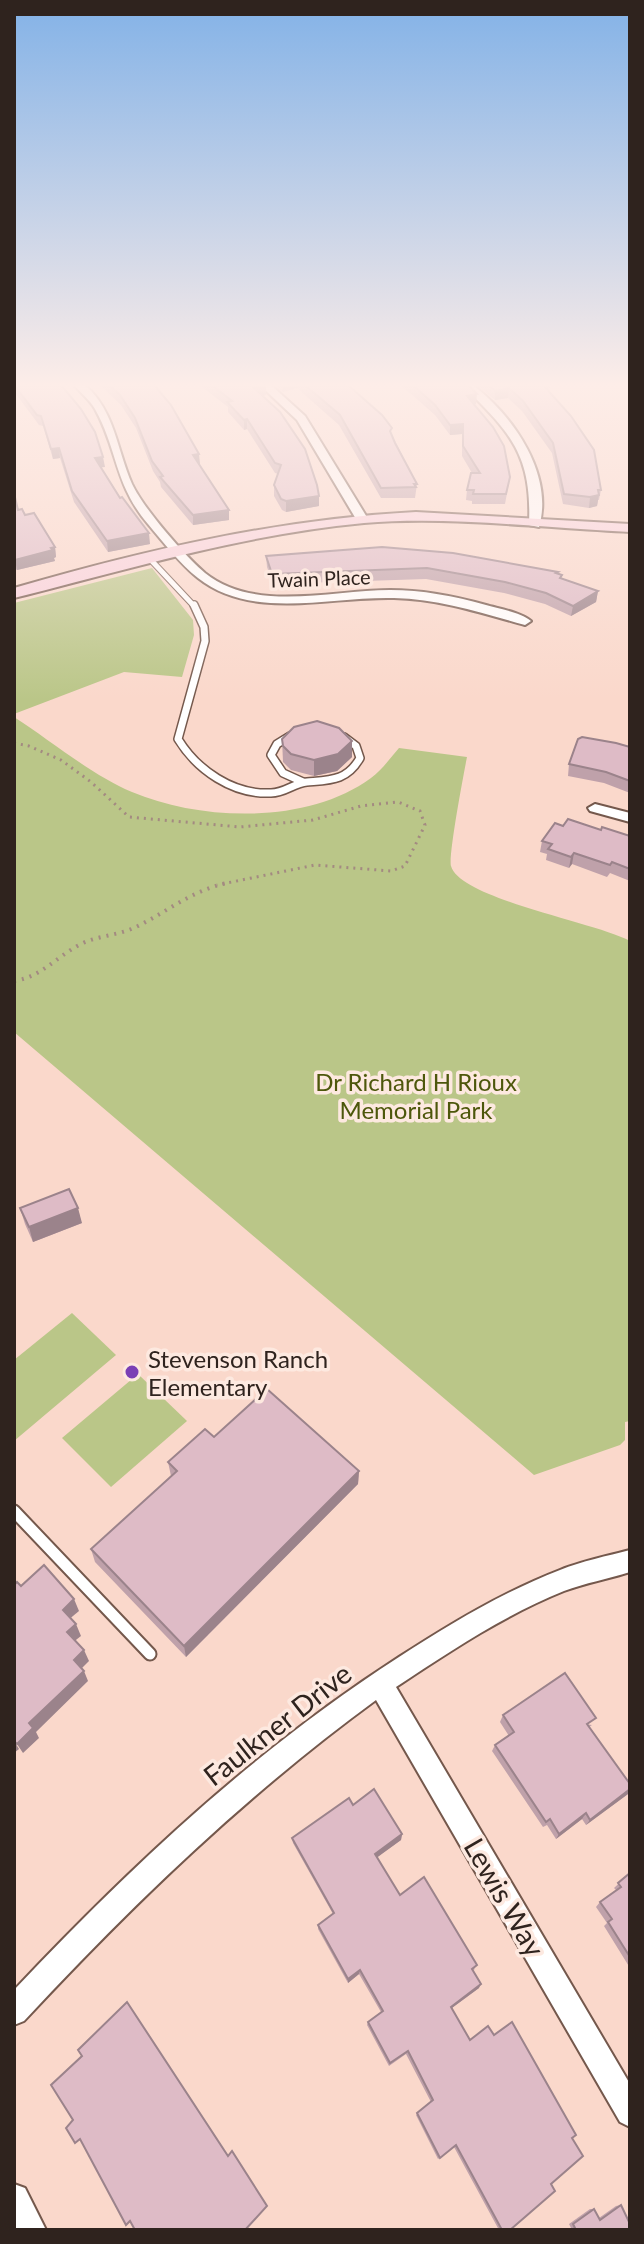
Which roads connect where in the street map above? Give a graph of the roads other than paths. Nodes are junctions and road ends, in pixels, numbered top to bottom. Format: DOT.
graph roads {
  1 [pos="130,491"];
  2 [pos="345,491"];
  3 [pos="535,491"];
  4 [pos="362,519"];
  5 [pos="535,525"];
  6 [pos="630,528"];
  7 [pos="182,552"];
  8 [pos="150,559"];
  9 [pos="14,593"];
  10 [pos="525,621"];
  11 [pos="299,733"];
  12 [pos="336,734"];
  13 [pos="303,782"];
  14 [pos="595,808"];
  15 [pos="630,818"];
  16 [pos="14,1511"];
  17 [pos="630,1561"];
  18 [pos="150,1654"];
  19 [pos="379,1682"];
  20 [pos="14,2011"];
  21 [pos="630,2112"];
  22 [pos="14,2199"];
  23 [pos="31,2230"];
  1 -- 7 [label="street, Twain Place"];
  2 -- 4 [label="street"];
  3 -- 5 [label="street"];
  4 -- 5 [label="main road"];
  4 -- 7 [label="main road"];
  5 -- 6 [label="main road"];
  7 -- 8 [label="main road"];
  7 -- 10 [label="street, Twain Place"];
  8 -- 9 [label="main road"];
  8 -- 13 [label="lane"];
  11 -- 13 [label="lane"];
  12 -- 13 [label="lane"];
  14 -- 15 [label="street"];
  16 -- 18 [label="lane"];
  17 -- 19 [label="street, Faulkner Drive"];
  19 -- 20 [label="street, Faulkner Drive"];
  19 -- 21 [label="street, Lewis Way"];
  22 -- 23 [label="street"];
}
